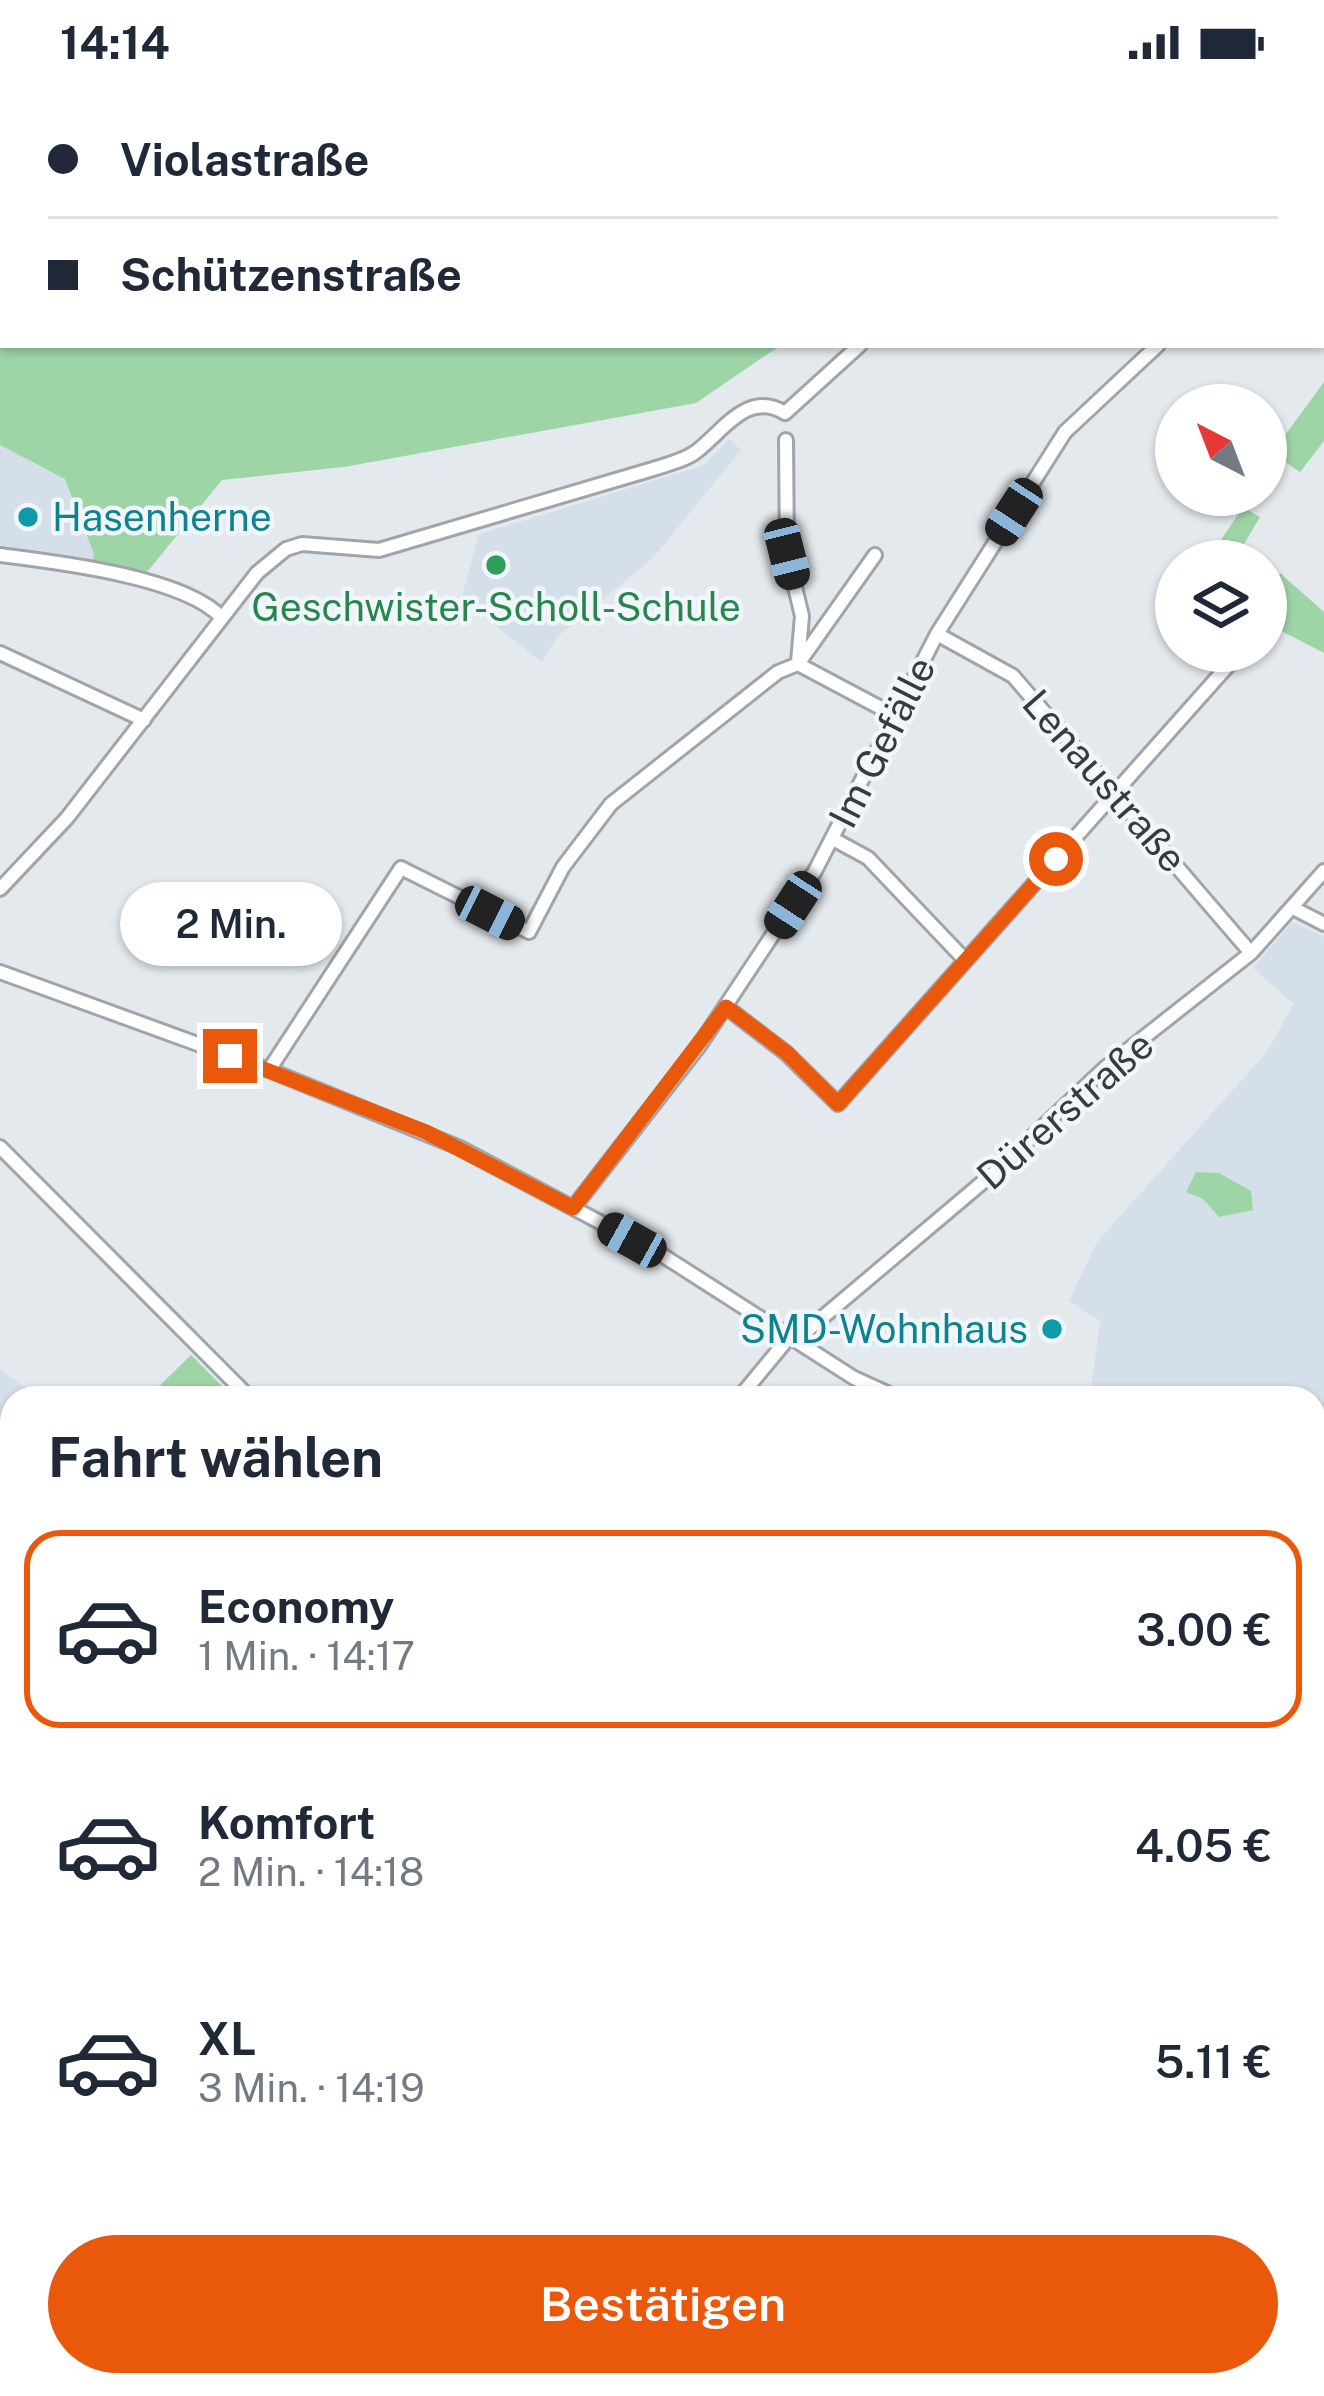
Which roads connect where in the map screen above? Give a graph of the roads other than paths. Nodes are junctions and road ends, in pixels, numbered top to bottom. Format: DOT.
graph roads {
  1 [pos="857,348"];
  2 [pos="1156,348"];
  3 [pos="786,440"];
  4 [pos="0,555"];
  5 [pos="875,555"];
  6 [pos="222,618"];
  7 [pos="938,634"];
  8 [pos="0,653"];
  9 [pos="798,664"];
  10 [pos="1222,672"];
  11 [pos="894,715"];
  12 [pos="144,720"];
  13 [pos="1116,792"];
  14 [pos="832,839"];
  15 [pos="1324,871"];
  16 [pos="0,889"];
  17 [pos="1295,909"];
  18 [pos="1324,924"];
  19 [pos="1251,953"];
  20 [pos="965,960"];
  21 [pos="0,973"];
  22 [pos="726,1007"];
  23 [pos="269,1070"];
  24 [pos="0,1148"];
  25 [pos="573,1208"];
  26 [pos="794,1337"];
  27 [pos="238,1386"];
  28 [pos="750,1386"];
  29 [pos="872,1386"];
  1 -- 6 [label="street"];
  2 -- 7 [label="street, Im Gefälle"];
  3 -- 9 [label="street"];
  4 -- 6 [label="street"];
  5 -- 9 [label="street"];
  6 -- 12 [label="street"];
  7 -- 11 [label="street, Im Gefälle"];
  7 -- 13 [label="street, Lenaustraße"];
  8 -- 12 [label="street"];
  9 -- 11 [label="street"];
  9 -- 23 [label="street"];
  10 -- 13 [label="street"];
  11 -- 14 [label="street, Im Gefälle"];
  12 -- 16 [label="street"];
  13 -- 19 [label="street, Lenaustraße"];
  13 -- 20 [label="street"];
  14 -- 20 [label="street"];
  14 -- 22 [label="street, Im Gefälle"];
  15 -- 17 [label="street, Dürerstraße"];
  17 -- 18 [label="street"];
  17 -- 19 [label="street, Dürerstraße"];
  19 -- 26 [label="street, Dürerstraße"];
  20 -- 22 [label="street"];
  21 -- 23 [label="street"];
  22 -- 25 [label="street, Im Gefälle"];
  23 -- 25 [label="street"];
  24 -- 27 [label="street"];
  25 -- 26 [label="street"];
  26 -- 28 [label="street, Dürerstraße"];
  26 -- 29 [label="street"];
}
